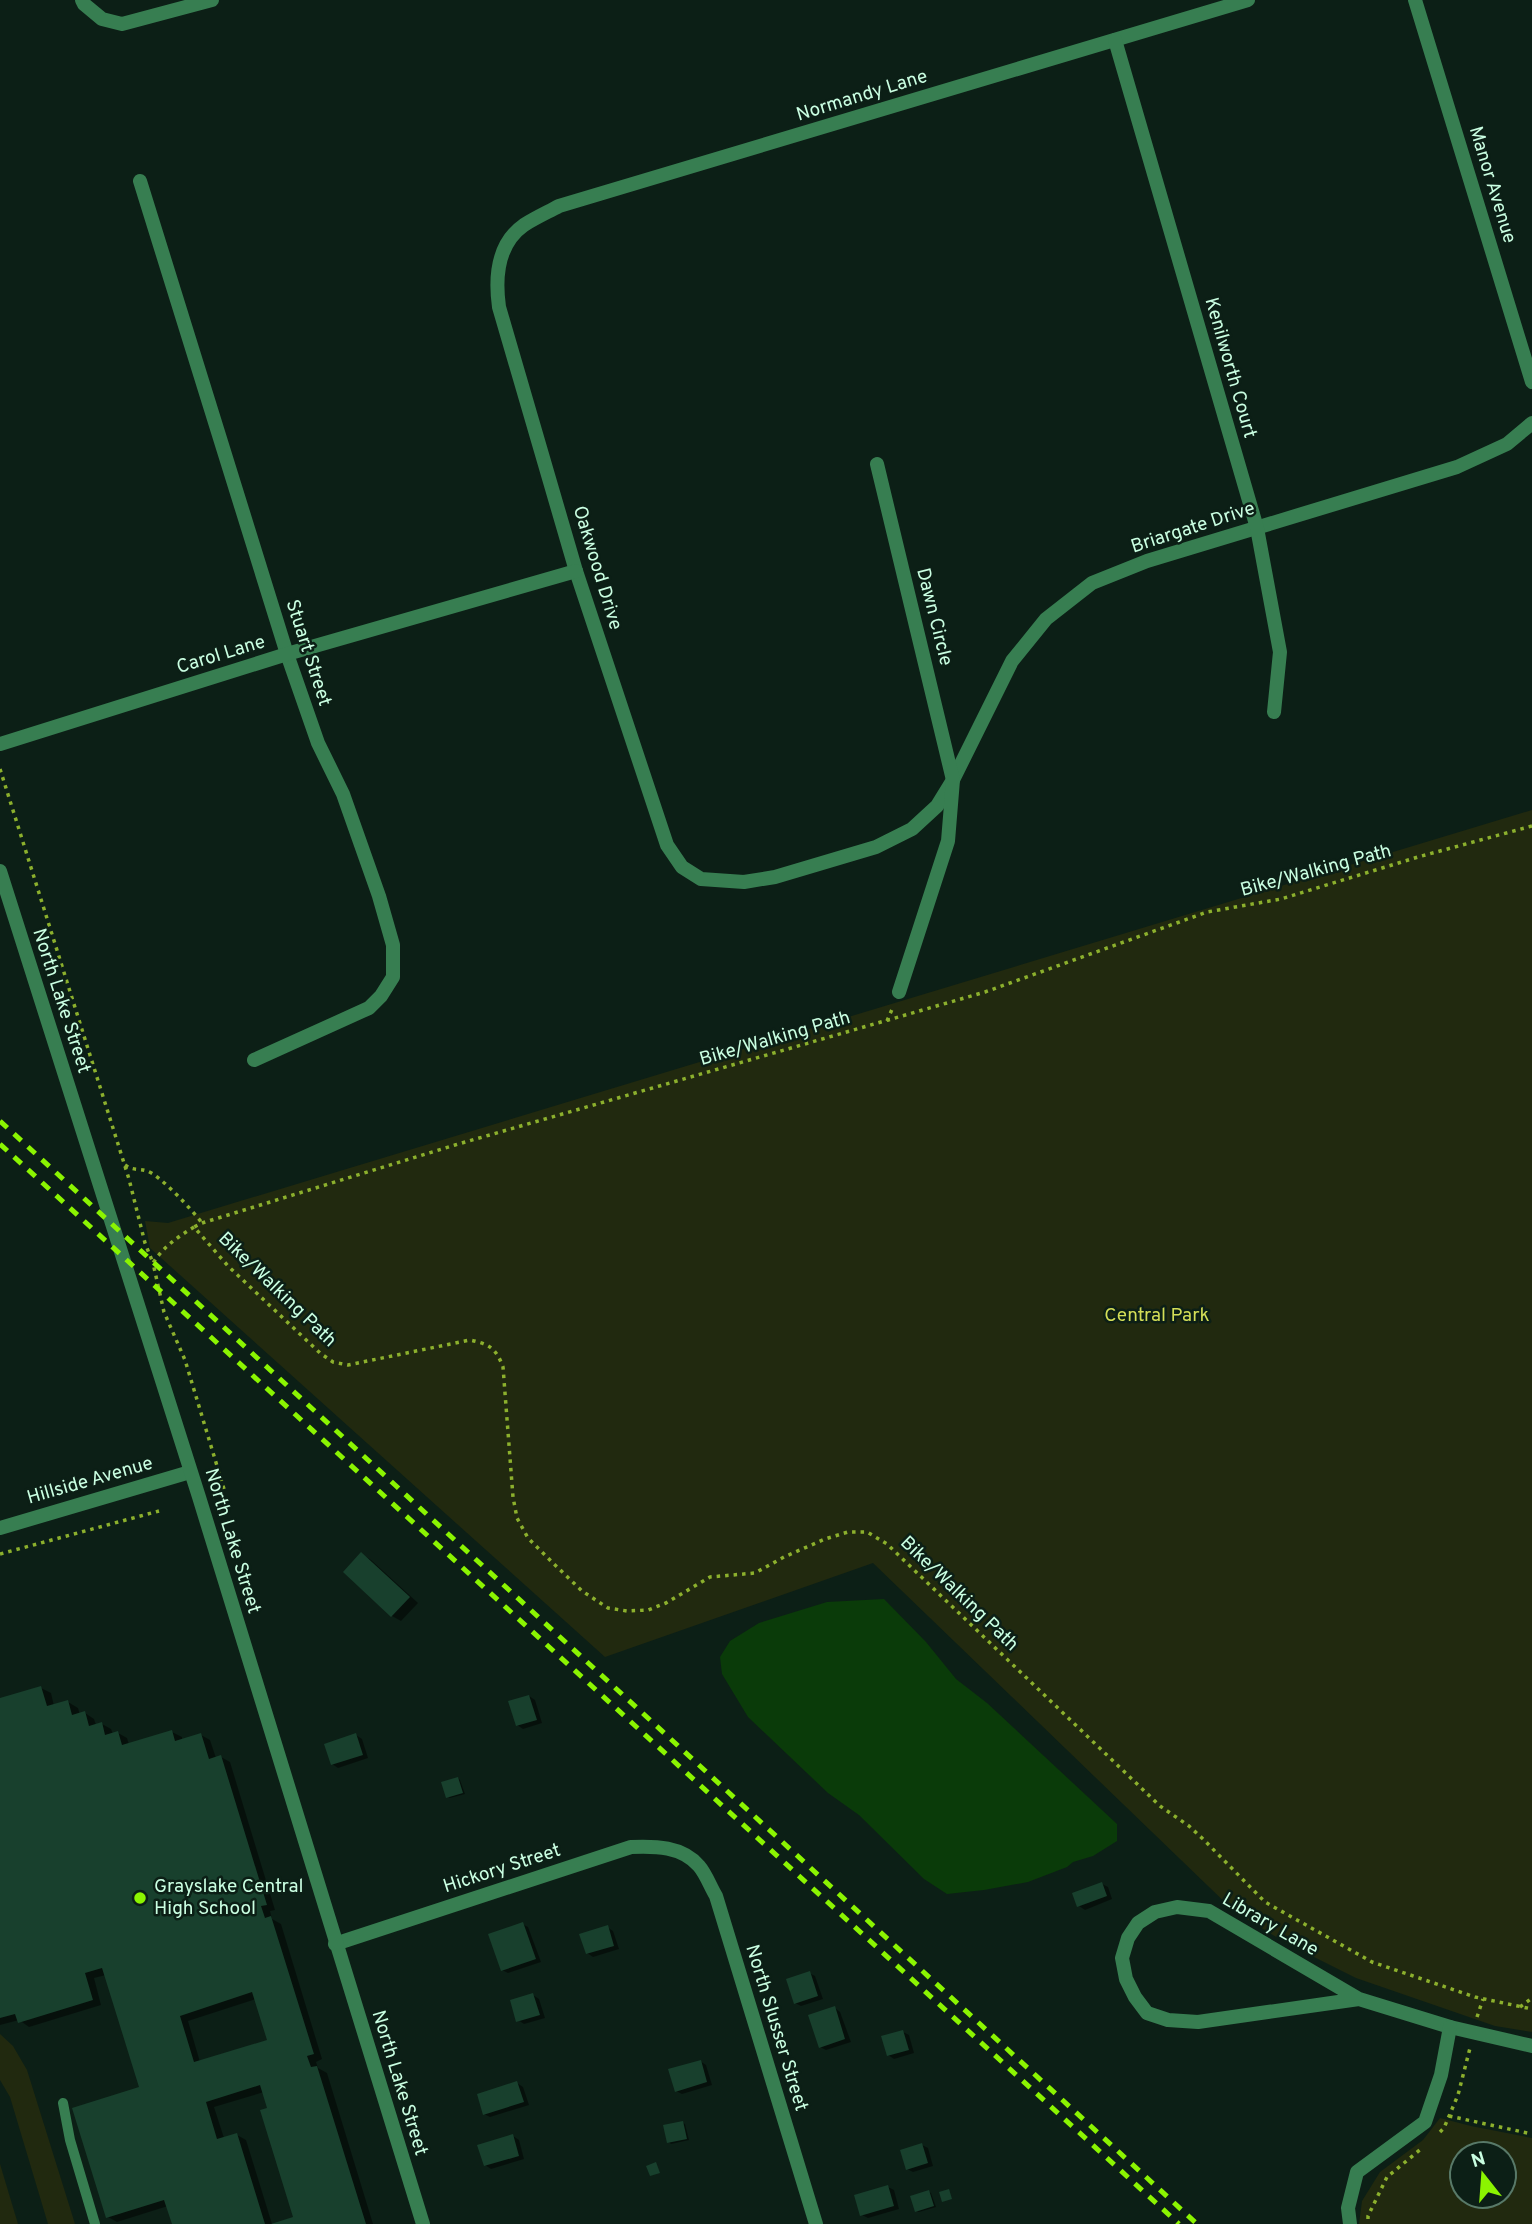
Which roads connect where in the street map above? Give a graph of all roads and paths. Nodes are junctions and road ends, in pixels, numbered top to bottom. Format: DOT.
graph roads {
  1 [pos="82,0"];
  2 [pos="212,0"];
  3 [pos="1248,0"];
  4 [pos="1415,0"];
  5 [pos="1115,40"];
  6 [pos="140,181"];
  7 [pos="503,253"];
  8 [pos="1532,382"];
  9 [pos="1532,422"];
  10 [pos="877,464"];
  11 [pos="1257,528"];
  12 [pos="576,571"];
  13 [pos="287,654"];
  14 [pos="1274,712"];
  15 [pos="0,744"];
  16 [pos="0,769"];
  17 [pos="953,780"];
  18 [pos="1532,826"];
  19 [pos="0,871"];
  20 [pos="701,879"];
  21 [pos="899,992"];
  22 [pos="254,1060"];
  23 [pos="124,1163"];
  24 [pos="135,1170"];
  25 [pos="129,1179"];
  26 [pos="202,1223"];
  27 [pos="194,1227"];
  28 [pos="153,1263"];
  29 [pos="190,1472"];
  30 [pos="223,1489"];
  31 [pos="159,1511"];
  32 [pos="0,1528"];
  33 [pos="0,1554"];
  34 [pos="682,1853"];
  35 [pos="335,1944"];
  36 [pos="1532,1998"];
  37 [pos="1359,1999"];
  38 [pos="1519,2007"];
  39 [pos="1532,2009"];
  40 [pos="1450,2027"];
  41 [pos="1532,2046"];
  42 [pos="63,2103"];
  43 [pos="1449,2116"];
  44 [pos="1532,2134"];
  45 [pos="95,2224"];
  46 [pos="423,2224"];
  47 [pos="816,2224"];
  48 [pos="1350,2224"];
  1 -- 2 [label="street"];
  3 -- 5 [label="street, Normandy Lane"];
  4 -- 8 [label="street, Manor Avenue"];
  5 -- 7 [label="street, Normandy Lane"];
  5 -- 11 [label="street, Kenilworth Court"];
  6 -- 13 [label="street, Stuart Street"];
  7 -- 12 [label="street, Oakwood Drive"];
  9 -- 11 [label="street, Briargate Drive"];
  10 -- 17 [label="street, Dawn Circle"];
  11 -- 14 [label="street, Kenilworth Court"];
  11 -- 17 [label="street, Briargate Drive"];
  12 -- 13 [label="street, Carol Lane"];
  12 -- 20 [label="street, Oakwood Drive"];
  13 -- 15 [label="street, Carol Lane"];
  13 -- 22 [label="street, Stuart Street"];
  16 -- 23 [label="path"];
  17 -- 20 [label="street, Briargate Drive"];
  17 -- 21 [label="street, Briargate Drive"];
  18 -- 26 [label="path, Bike/Walking Path"];
  19 -- 29 [label="street, North Lake Street"];
  23 -- 24 [label="path"];
  23 -- 25 [label="path"];
  24 -- 25 [label="path"];
  24 -- 26 [label="path"];
  25 -- 28 [label="path"];
  26 -- 27 [label="path, Bike/Walking Path"];
  27 -- 28 [label="path"];
  27 -- 38 [label="path, Bike/Walking Path"];
  28 -- 30 [label="path"];
  29 -- 32 [label="street, Hillside Avenue"];
  29 -- 35 [label="street, North Lake Street"];
  31 -- 33 [label="path"];
  34 -- 35 [label="street, Hickory Street"];
  34 -- 47 [label="street, North Slusser Street"];
  35 -- 46 [label="street, North Lake Street"];
  36 -- 38 [label="path"];
  37 -- 37 [label="street, Library Lane"];
  37 -- 40 [label="street, Library Lane"];
  38 -- 39 [label="path, Bike/Walking Path"];
  40 -- 41 [label="street, Library Lane"];
  40 -- 48 [label="street"];
  42 -- 45 [label="lane"];
  43 -- 44 [label="path"];
}
